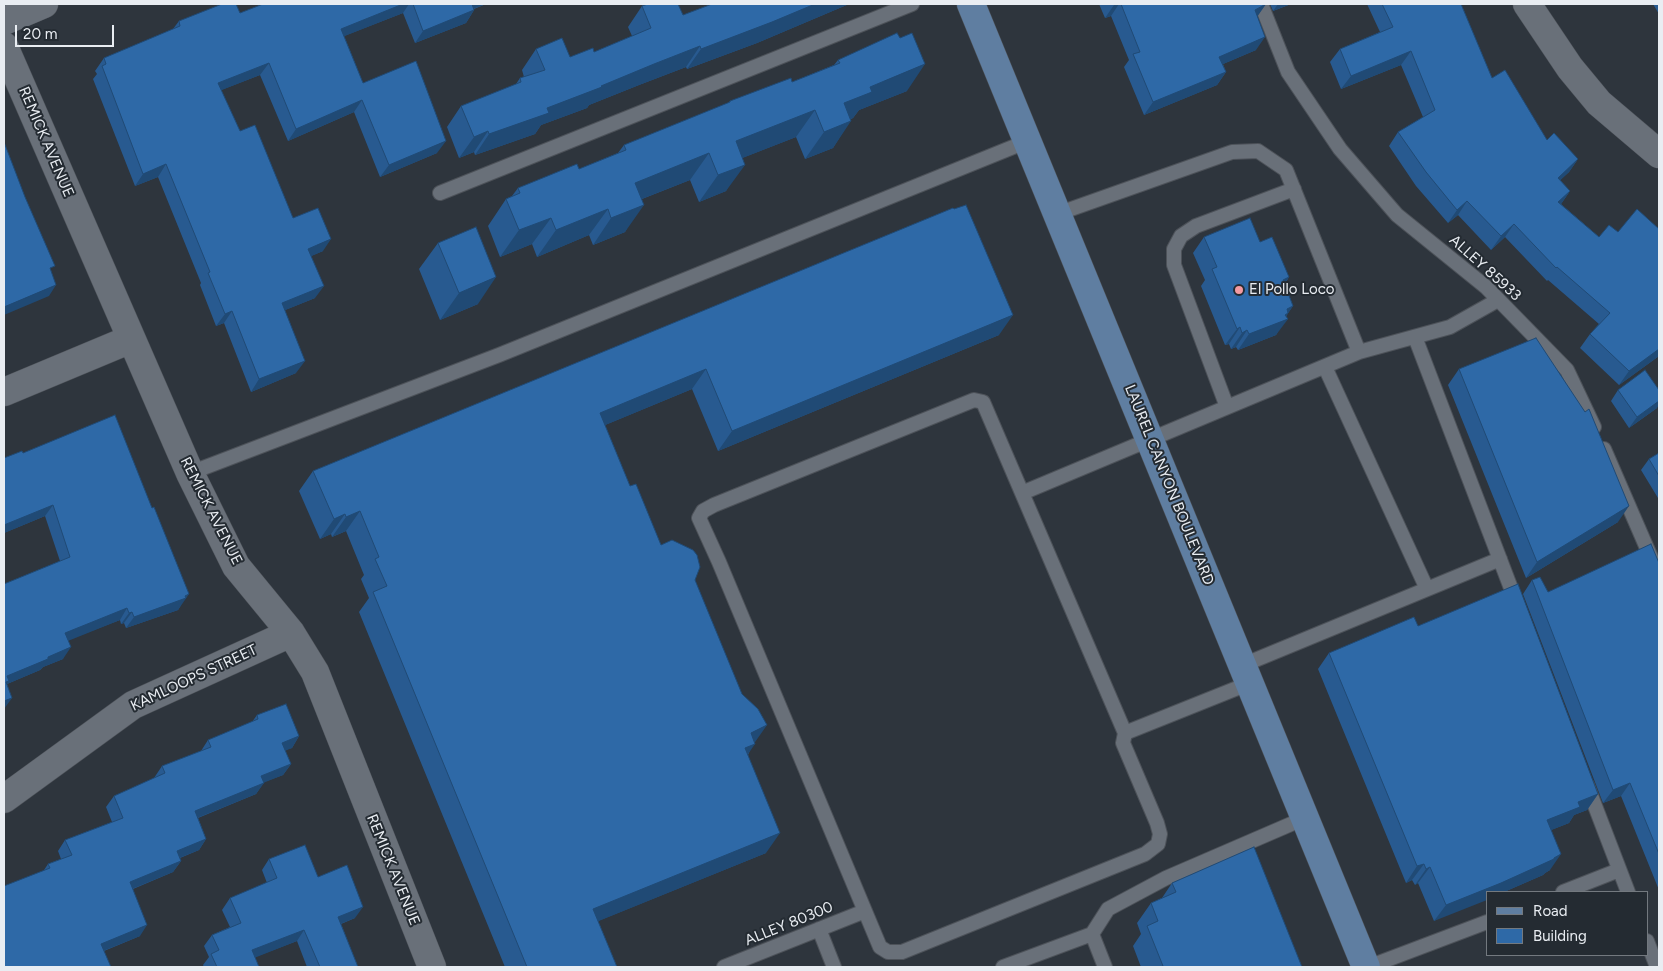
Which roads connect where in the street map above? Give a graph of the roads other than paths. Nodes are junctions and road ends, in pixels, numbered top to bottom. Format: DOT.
graph roads {
  1 [pos="44,4"];
  2 [pos="912,4"];
  3 [pos="971,4"];
  4 [pos="1261,4"];
  5 [pos="1527,4"];
  6 [pos="4,20"];
  7 [pos="4,46"];
  8 [pos="1028,141"];
  9 [pos="1659,154"];
  10 [pos="1294,189"];
  11 [pos="440,193"];
  12 [pos="1058,214"];
  13 [pos="1498,300"];
  14 [pos="1415,337"];
  15 [pos="131,340"];
  16 [pos="1359,352"];
  17 [pos="1325,367"];
  18 [pos="4,392"];
  19 [pos="1227,407"];
  20 [pos="1150,438"];
  21 [pos="190,473"];
  22 [pos="1022,493"];
  23 [pos="1500,559"];
  24 [pos="1659,576"];
  25 [pos="1427,589"];
  26 [pos="1521,614"];
  27 [pos="291,633"];
  28 [pos="1246,674"];
  29 [pos="1125,733"];
  30 [pos="1581,770"];
  31 [pos="4,798"];
  32 [pos="1305,818"];
  33 [pos="1619,870"];
  34 [pos="1566,891"];
  35 [pos="1628,891"];
  36 [pos="865,911"];
  37 [pos="1486,922"];
  38 [pos="819,929"];
  39 [pos="1092,934"];
  40 [pos="1648,947"];
  41 [pos="1651,966"];
  42 [pos="432,967"];
  43 [pos="724,967"];
  44 [pos="834,967"];
  45 [pos="1002,967"];
  46 [pos="1105,967"];
  47 [pos="1367,967"];
  1 -- 6 [label="street"];
  2 -- 11 [label="lane"];
  3 -- 8 [label="main road, LAUREL CANYON BOULEVARD"];
  4 -- 13 [label="lane, ALLEY 85933"];
  5 -- 9 [label="street"];
  7 -- 15 [label="street, REMICK AVENUE"];
  8 -- 12 [label="main road, LAUREL CANYON BOULEVARD"];
  8 -- 21 [label="lane"];
  10 -- 12 [label="lane"];
  10 -- 16 [label="lane"];
  10 -- 19 [label="lane"];
  12 -- 20 [label="main road, LAUREL CANYON BOULEVARD"];
  13 -- 14 [label="lane"];
  13 -- 24 [label="lane, ALLEY 85933"];
  14 -- 16 [label="lane"];
  14 -- 23 [label="lane"];
  15 -- 18 [label="street"];
  15 -- 21 [label="street, REMICK AVENUE"];
  16 -- 17 [label="lane"];
  17 -- 19 [label="lane"];
  17 -- 25 [label="lane"];
  19 -- 20 [label="lane"];
  20 -- 22 [label="lane"];
  20 -- 28 [label="main road, LAUREL CANYON BOULEVARD"];
  21 -- 27 [label="street, REMICK AVENUE"];
  22 -- 29 [label="lane"];
  22 -- 36 [label="lane"];
  23 -- 25 [label="lane"];
  23 -- 26 [label="lane"];
  25 -- 28 [label="lane"];
  27 -- 31 [label="street, KAMLOOPS STREET"];
  27 -- 42 [label="street, REMICK AVENUE"];
  28 -- 29 [label="lane"];
  28 -- 32 [label="main road, LAUREL CANYON BOULEVARD"];
  29 -- 36 [label="lane"];
  30 -- 33 [label="lane"];
  32 -- 39 [label="lane"];
  32 -- 47 [label="main road, LAUREL CANYON BOULEVARD"];
  33 -- 34 [label="lane"];
  33 -- 35 [label="lane"];
  36 -- 38 [label="lane, ALLEY 80300"];
  37 -- 47 [label="lane"];
  38 -- 43 [label="lane, ALLEY 80300"];
  38 -- 44 [label="lane"];
  39 -- 45 [label="lane"];
  39 -- 46 [label="lane"];
  40 -- 41 [label="lane"];
}
